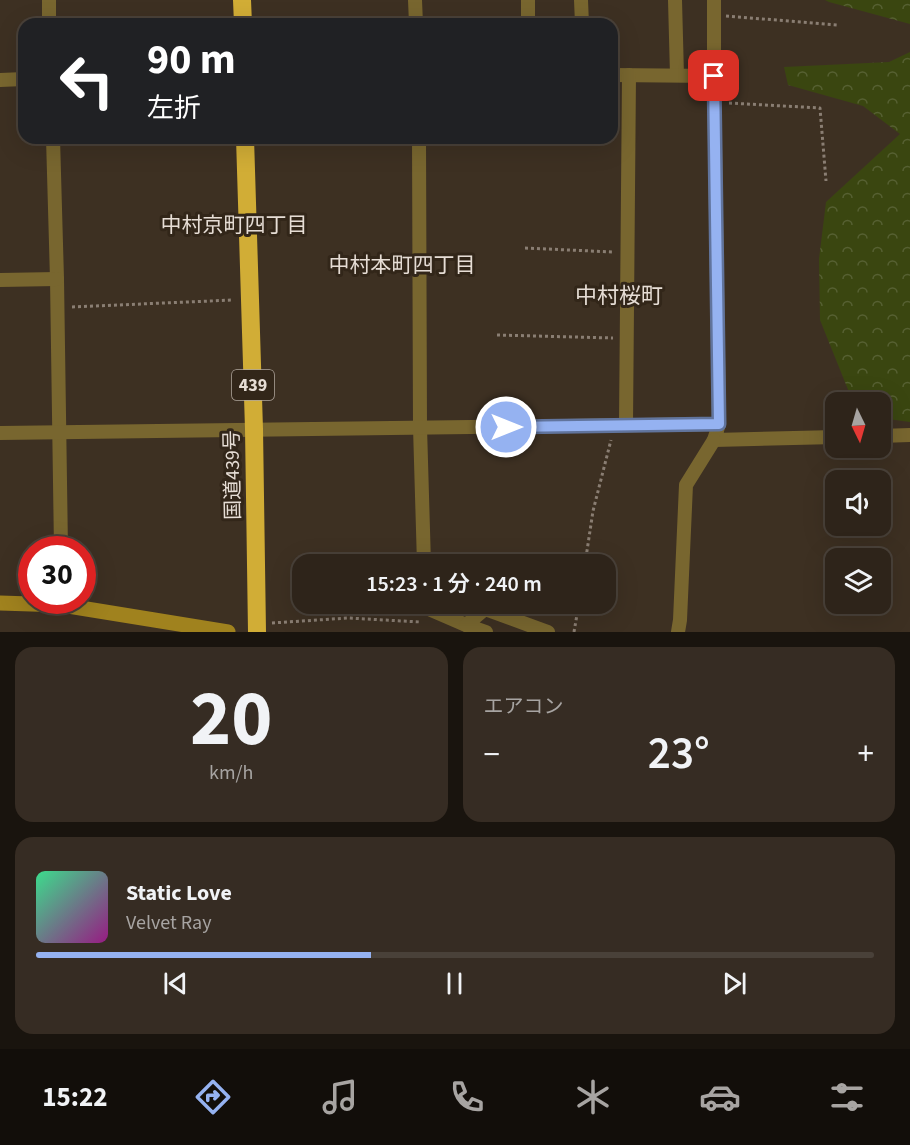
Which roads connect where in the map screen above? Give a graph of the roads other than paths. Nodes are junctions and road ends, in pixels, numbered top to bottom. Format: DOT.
graph roads {
  1 [pos="49,0"];
  2 [pos="242,0"];
  3 [pos="415,0"];
  4 [pos="528,0"];
  5 [pos="580,0"];
  6 [pos="675,0"];
  7 [pos="714,0"];
  8 [pos="50,18"];
  9 [pos="243,18"];
  10 [pos="416,18"];
  11 [pos="528,18"];
  12 [pos="582,18"];
  13 [pos="618,75"];
  14 [pos="629,75"];
  15 [pos="677,75"];
  16 [pos="714,76"];
  17 [pos="18,79"];
  18 [pos="0,80"];
  19 [pos="53,144"];
  20 [pos="245,144"];
  21 [pos="419,144"];
  22 [pos="57,279"];
  23 [pos="0,280"];
  24 [pos="719,424"];
  25 [pos="620,425"];
  26 [pos="420,427"];
  27 [pos="254,429"];
  28 [pos="59,432"];
  29 [pos="0,433"];
  30 [pos="910,435"];
  31 [pos="891,436"];
  32 [pos="825,437"];
  33 [pos="714,440"];
  34 [pos="61,536"];
  35 [pos="424,554"];
  36 [pos="0,603"];
  37 [pos="18,603"];
  38 [pos="96,608"];
  39 [pos="444,614"];
  40 [pos="466,625"];
  41 [pos="264,628"];
  42 [pos="228,632"];
  43 [pos="486,632"];
  44 [pos="548,632"];
  45 [pos="678,632"];
  1 -- 8 [label="street"];
  2 -- 9 [label="highway"];
  3 -- 10 [label="street"];
  4 -- 11 [label="street"];
  5 -- 12 [label="street"];
  6 -- 15 [label="street"];
  7 -- 16 [label="street"];
  13 -- 14 [label="street"];
  14 -- 15 [label="street"];
  14 -- 25 [label="street"];
  15 -- 16 [label="street"];
  16 -- 24 [label="street"];
  17 -- 18 [label="street"];
  19 -- 22 [label="street"];
  20 -- 27 [label="highway, 国道439号 / 439"];
  21 -- 26 [label="street"];
  22 -- 23 [label="street"];
  22 -- 28 [label="street"];
  24 -- 25 [label="street"];
  24 -- 33 [label="street"];
  25 -- 26 [label="street"];
  26 -- 27 [label="street"];
  26 -- 35 [label="street"];
  27 -- 28 [label="street"];
  27 -- 41 [label="highway, 国道439号 / 439"];
  28 -- 29 [label="street"];
  28 -- 34 [label="street"];
  30 -- 31 [label="street"];
  32 -- 33 [label="street"];
  33 -- 45 [label="street"];
  36 -- 37 [label="street"];
  38 -- 42 [label="street"];
  39 -- 40 [label="street"];
  40 -- 43 [label="street"];
  40 -- 44 [label="street"];
}
